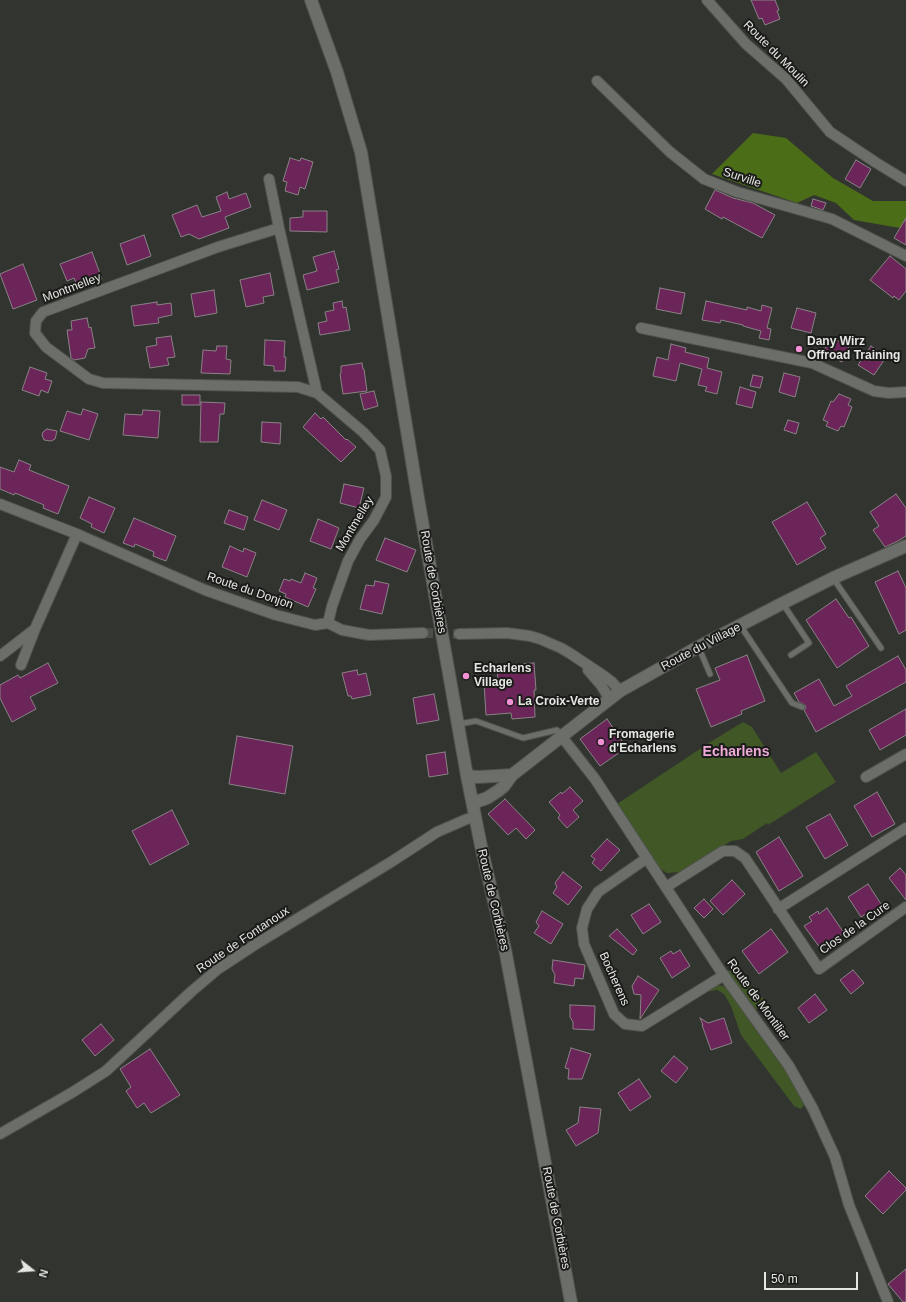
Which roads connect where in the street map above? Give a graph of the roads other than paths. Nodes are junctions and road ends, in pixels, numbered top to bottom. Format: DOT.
graph roads {
  1 [pos="311,0"];
  2 [pos="707,0"];
  3 [pos="597,81"];
  4 [pos="270,179"];
  5 [pos="906,181"];
  6 [pos="279,228"];
  7 [pos="906,256"];
  8 [pos="641,328"];
  9 [pos="906,392"];
  10 [pos="316,393"];
  11 [pos="0,504"];
  12 [pos="77,534"];
  13 [pos="906,546"];
  14 [pos="833,578"];
  15 [pos="783,603"];
  16 [pos="328,623"];
  17 [pos="740,626"];
  18 [pos="35,629"];
  19 [pos="423,633"];
  20 [pos="459,634"];
  21 [pos="698,647"];
  22 [pos="881,648"];
  23 [pos="791,655"];
  24 [pos="0,656"];
  25 [pos="579,660"];
  26 [pos="21,665"];
  27 [pos="710,674"];
  28 [pos="620,691"];
  29 [pos="609,698"];
  30 [pos="802,707"];
  31 [pos="458,724"];
  32 [pos="562,737"];
  33 [pos="906,754"];
  34 [pos="512,775"];
  35 [pos="467,776"];
  36 [pos="866,777"];
  37 [pos="473,803"];
  38 [pos="475,817"];
  39 [pos="906,828"];
  40 [pos="647,858"];
  41 [pos="666,887"];
  42 [pos="906,907"];
  43 [pos="778,909"];
  44 [pos="724,976"];
  45 [pos="0,1134"];
  46 [pos="571,1302"];
  47 [pos="888,1302"];
  1 -- 31 [label="main road, Route de Corbières"];
  2 -- 5 [label="street, Route du Moulin"];
  3 -- 7 [label="street, Surville"];
  4 -- 6 [label="street"];
  6 -- 10 [label="street"];
  6 -- 10 [label="street, Montmelley"];
  8 -- 9 [label="street"];
  10 -- 16 [label="street, Montmelley"];
  11 -- 12 [label="street, Route du Donjon"];
  12 -- 16 [label="street, Route du Donjon"];
  12 -- 18 [label="street"];
  13 -- 14 [label="main road, Route du Village"];
  14 -- 15 [label="main road, Route du Village"];
  14 -- 22 [label="lane"];
  15 -- 17 [label="main road, Route du Village"];
  15 -- 23 [label="lane"];
  16 -- 19 [label="street, Route du Donjon"];
  17 -- 21 [label="main road, Route du Village"];
  17 -- 30 [label="lane"];
  18 -- 24 [label="street"];
  18 -- 26 [label="street"];
  20 -- 25 [label="street"];
  21 -- 27 [label="lane"];
  21 -- 28 [label="main road, Route du Village"];
  25 -- 28 [label="street"];
  25 -- 29 [label="street"];
  28 -- 29 [label="main road, Route du Village"];
  29 -- 32 [label="main road, Route du Village"];
  31 -- 32 [label="lane"];
  31 -- 35 [label="main road, Route de Corbières"];
  32 -- 34 [label="main road, Route du Village"];
  32 -- 40 [label="street, Route de Montilier"];
  33 -- 36 [label="street"];
  34 -- 35 [label="main road"];
  34 -- 37 [label="main road, Route du Village"];
  35 -- 37 [label="main road, Route de Corbières"];
  37 -- 38 [label="main road, Route de Corbières"];
  38 -- 45 [label="street, Route de Fontanoux"];
  38 -- 46 [label="main road, Route de Corbières"];
  39 -- 43 [label="street"];
  40 -- 41 [label="street, Route de Montilier"];
  40 -- 44 [label="street, Bocherens"];
  41 -- 43 [label="street, Clos de la Cure"];
  41 -- 44 [label="street, Route de Montilier"];
  42 -- 43 [label="street, Clos de la Cure"];
  44 -- 47 [label="street, Route de Montilier"];
}
